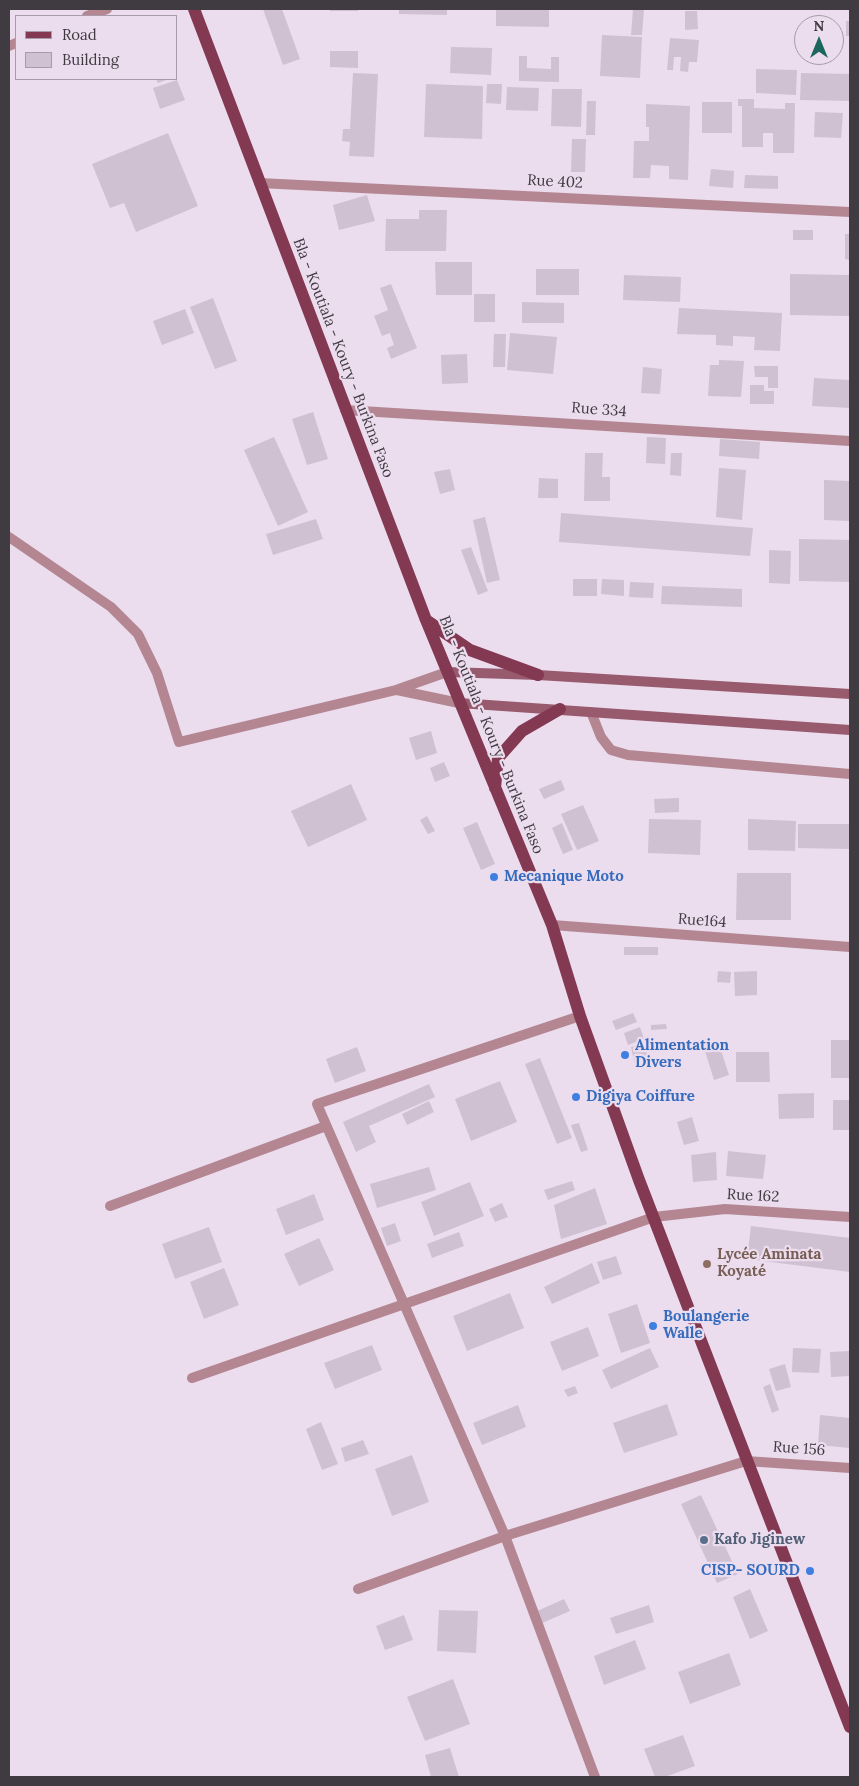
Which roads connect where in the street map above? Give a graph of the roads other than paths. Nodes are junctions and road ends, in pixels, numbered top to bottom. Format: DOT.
graph roads {
  1 [pos="107,9"];
  2 [pos="194,9"];
  3 [pos="90,15"];
  4 [pos="259,183"];
  5 [pos="850,212"];
  6 [pos="345,410"];
  7 [pos="850,441"];
  8 [pos="9,537"];
  9 [pos="426,620"];
  10 [pos="447,672"];
  11 [pos="538,675"];
  12 [pos="396,690"];
  13 [pos="850,694"];
  14 [pos="459,703"];
  15 [pos="560,709"];
  16 [pos="591,712"];
  17 [pos="850,730"];
  18 [pos="850,774"];
  19 [pos="495,791"];
  20 [pos="552,925"];
  21 [pos="850,947"];
  22 [pos="580,1016"];
  23 [pos="326,1126"];
  24 [pos="110,1206"];
  25 [pos="850,1217"];
  26 [pos="654,1218"];
  27 [pos="404,1304"];
  28 [pos="192,1378"];
  29 [pos="746,1460"];
  30 [pos="850,1468"];
  31 [pos="505,1536"];
  32 [pos="358,1590"];
  33 [pos="850,1727"];
  34 [pos="595,1777"];
  1 -- 3 [label="street"];
  2 -- 4 [label="main road, Bla - Koutiala - Koury - Burkina Faso"];
  4 -- 5 [label="street, Rue 402"];
  4 -- 6 [label="main road, Bla - Koutiala - Koury - Burkina Faso"];
  6 -- 7 [label="street, Rue 334"];
  6 -- 9 [label="main road, Bla - Koutiala - Koury - Burkina Faso"];
  8 -- 12 [label="street"];
  9 -- 10 [label="main road, Bla - Koutiala - Koury - Burkina Faso"];
  9 -- 11 [label="main road"];
  10 -- 11 [label="main road"];
  10 -- 12 [label="street"];
  10 -- 14 [label="main road, Bla - Koutiala - Koury - Burkina Faso"];
  11 -- 13 [label="main road"];
  12 -- 14 [label="street"];
  14 -- 15 [label="main road"];
  14 -- 19 [label="main road, Bla - Koutiala - Koury - Burkina Faso"];
  15 -- 16 [label="main road"];
  15 -- 19 [label="main road"];
  16 -- 17 [label="main road"];
  16 -- 18 [label="street"];
  19 -- 20 [label="main road, Bla - Koutiala - Koury - Burkina Faso"];
  20 -- 21 [label="street, Rue164"];
  20 -- 22 [label="main road, Bla - Koutiala - Koury - Burkina Faso"];
  22 -- 23 [label="street"];
  22 -- 26 [label="main road, Bla - Koutiala - Koury - Burkina Faso"];
  23 -- 24 [label="street"];
  23 -- 27 [label="street"];
  25 -- 26 [label="street, Rue 162"];
  26 -- 27 [label="street, Rue 162"];
  26 -- 29 [label="main road, Bla - Koutiala - Koury - Burkina Faso"];
  27 -- 28 [label="street, Rue 162"];
  27 -- 31 [label="street"];
  29 -- 30 [label="street, Rue 156"];
  29 -- 31 [label="street"];
  29 -- 33 [label="main road, Bla - Koutiala - Koury - Burkina Faso"];
  31 -- 32 [label="street"];
  31 -- 34 [label="street"];
}
